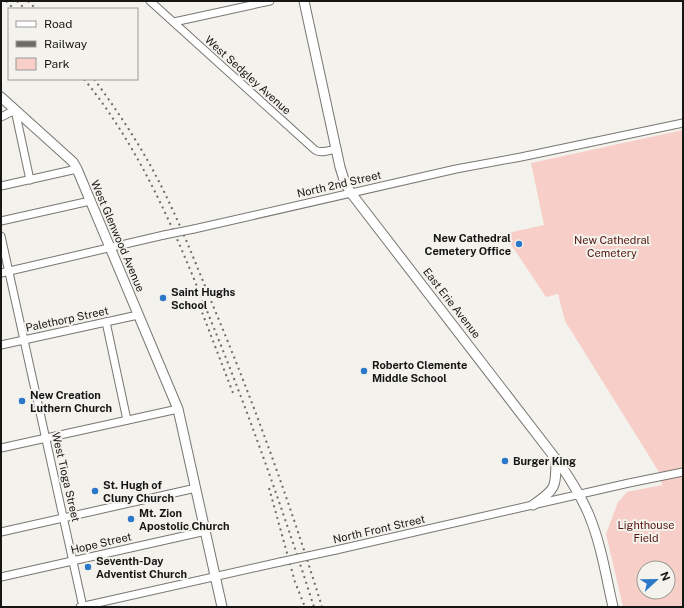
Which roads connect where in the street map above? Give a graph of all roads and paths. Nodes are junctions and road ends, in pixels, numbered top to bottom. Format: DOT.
graph roads {
  1 [pos="150,1"];
  2 [pos="270,1"];
  3 [pos="304,1"];
  4 [pos="174,22"];
  5 [pos="1,97"];
  6 [pos="15,110"];
  7 [pos="1,117"];
  8 [pos="683,123"];
  9 [pos="337,149"];
  10 [pos="77,170"];
  11 [pos="30,180"];
  12 [pos="1,186"];
  13 [pos="352,193"];
  14 [pos="90,201"];
  15 [pos="1,221"];
  16 [pos="1,236"];
  17 [pos="110,248"];
  18 [pos="9,272"];
  19 [pos="1,274"];
  20 [pos="138,315"];
  21 [pos="106,322"];
  22 [pos="24,340"];
  23 [pos="1,345"];
  24 [pos="178,408"];
  25 [pos="127,420"];
  26 [pos="46,438"];
  27 [pos="1,448"];
  28 [pos="556,459"];
  29 [pos="683,472"];
  30 [pos="196,488"];
  31 [pos="580,495"];
  32 [pos="533,505"];
  33 [pos="63,518"];
  34 [pos="206,531"];
  35 [pos="1,532"];
  36 [pos="73,561"];
  37 [pos="1,577"];
  38 [pos="215,577"];
  39 [pos="82,607"];
  40 [pos="222,607"];
  41 [pos="612,607"];
  1 -- 4 [label="street, West Sedgley Avenue"];
  2 -- 4 [label="street"];
  3 -- 9 [label="main road, East Erie Avenue"];
  4 -- 9 [label="street, West Sedgley Avenue"];
  5 -- 6 [label="main road, West Glenwood Avenue"];
  6 -- 7 [label="street"];
  6 -- 10 [label="main road, West Glenwood Avenue"];
  6 -- 11 [label="street"];
  8 -- 13 [label="street, North 2nd Street"];
  9 -- 13 [label="main road, East Erie Avenue"];
  10 -- 11 [label="street"];
  10 -- 14 [label="main road, West Glenwood Avenue"];
  11 -- 12 [label="street"];
  13 -- 17 [label="street, North 2nd Street, bridge"];
  13 -- 28 [label="main road, East Erie Avenue"];
  14 -- 15 [label="street"];
  14 -- 17 [label="main road, West Glenwood Avenue"];
  16 -- 18 [label="street, West Tioga Street"];
  17 -- 18 [label="street, North 2nd Street"];
  17 -- 20 [label="main road, West Glenwood Avenue"];
  18 -- 19 [label="street, North 2nd Street"];
  18 -- 22 [label="street, West Tioga Street"];
  20 -- 21 [label="street, Palethorp Street"];
  20 -- 24 [label="main road, West Glenwood Avenue"];
  21 -- 22 [label="street, Palethorp Street"];
  21 -- 25 [label="street"];
  22 -- 23 [label="street, Palethorp Street"];
  22 -- 26 [label="street, West Tioga Street"];
  24 -- 25 [label="street"];
  24 -- 30 [label="main road, West Glenwood Avenue"];
  25 -- 26 [label="street"];
  26 -- 27 [label="street"];
  26 -- 33 [label="street, West Tioga Street"];
  28 -- 31 [label="main road, East Erie Avenue"];
  28 -- 32 [label="main road"];
  29 -- 31 [label="street, North Front Street"];
  30 -- 33 [label="street"];
  30 -- 34 [label="main road, West Glenwood Avenue"];
  31 -- 32 [label="street, North Front Street"];
  31 -- 41 [label="main road, East Erie Avenue"];
  32 -- 38 [label="street, North Front Street, bridge"];
  33 -- 35 [label="street"];
  33 -- 36 [label="street, West Tioga Street"];
  34 -- 36 [label="street, Hope Street"];
  34 -- 38 [label="main road, West Glenwood Avenue"];
  36 -- 37 [label="street, Hope Street"];
  36 -- 39 [label="street, West Tioga Street"];
  38 -- 39 [label="street, North Front Street"];
  38 -- 40 [label="main road, West Glenwood Avenue"];
}
